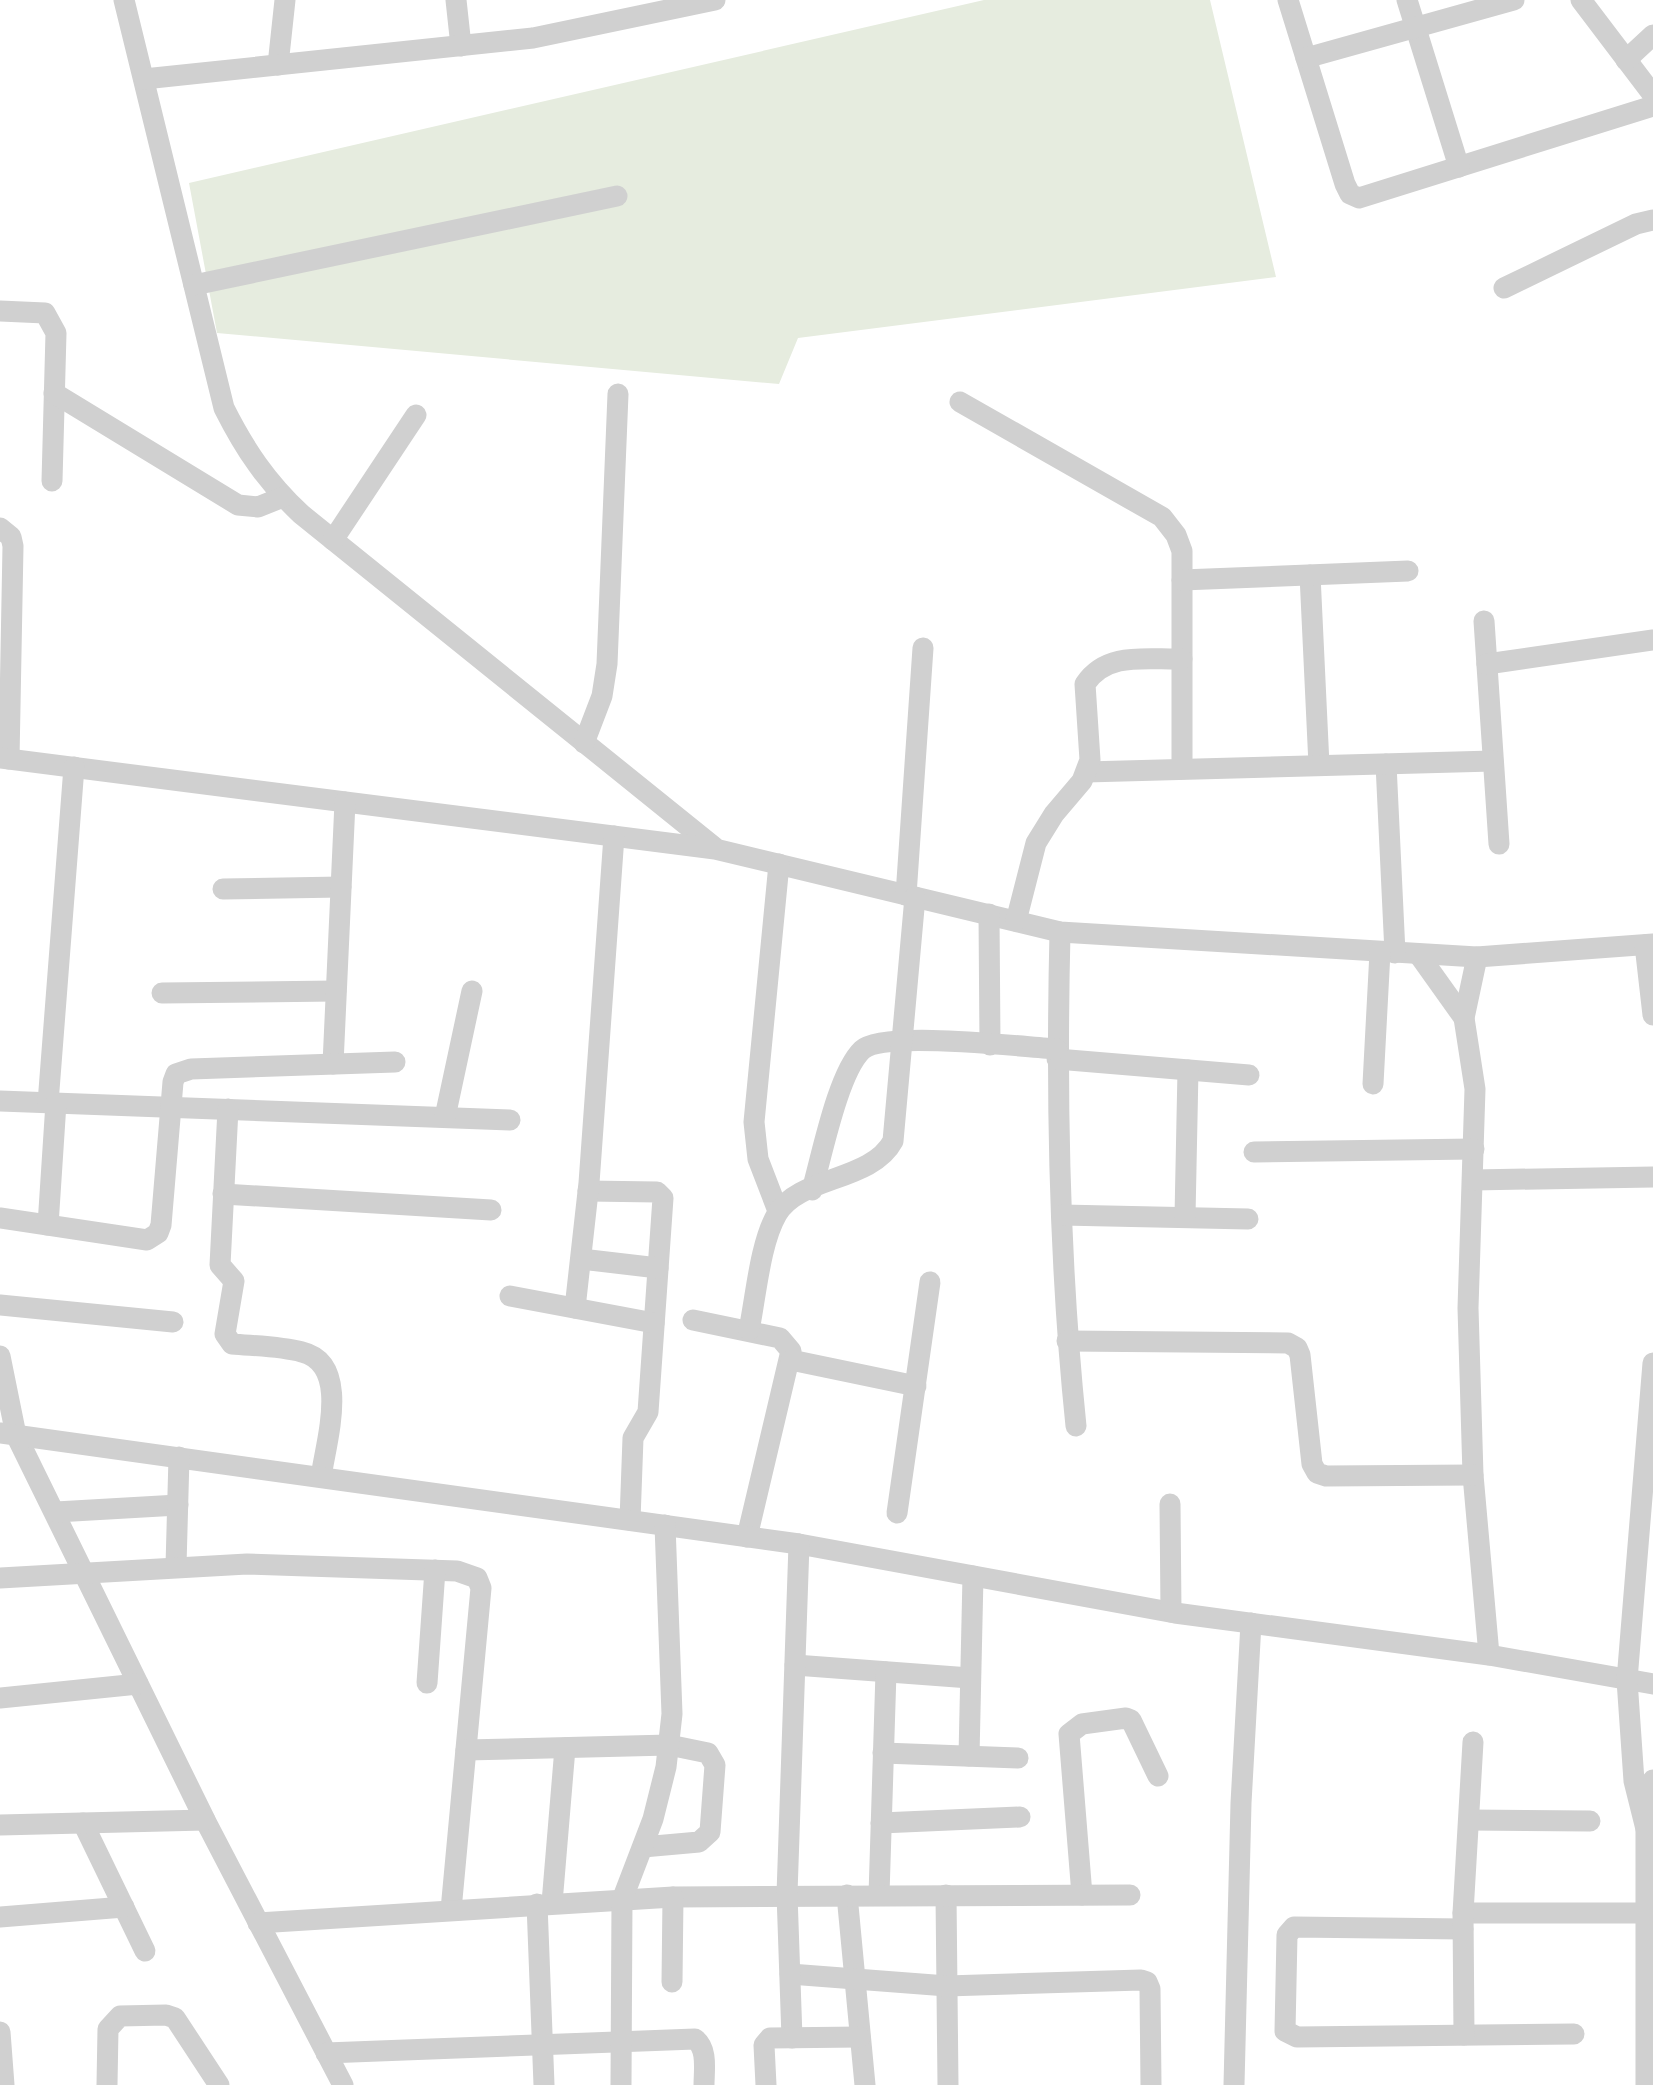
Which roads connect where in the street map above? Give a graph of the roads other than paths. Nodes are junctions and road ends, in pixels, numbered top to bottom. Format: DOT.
graph roads {
  1 [pos="124,0"];
  2 [pos="285,0"];
  3 [pos="456,0"];
  4 [pos="715,0"];
  5 [pos="1288,0"];
  6 [pos="1407,0"];
  7 [pos="1514,0"];
  8 [pos="1581,0"];
  9 [pos="1415,26"];
  10 [pos="1653,35"];
  11 [pos="461,46"];
  12 [pos="1306,58"];
  13 [pos="1626,60"];
  14 [pos="278,65"];
  15 [pos="144,79"];
  16 [pos="1653,95"];
  17 [pos="1653,106"];
  18 [pos="1460,167"];
  19 [pos="617,196"];
  20 [pos="1651,224"];
  21 [pos="194,285"];
  22 [pos="1504,288"];
  23 [pos="0,311"];
  24 [pos="54,393"];
  25 [pos="618,394"];
  26 [pos="960,402"];
  27 [pos="416,415"];
  28 [pos="52,481"];
  29 [pos="283,497"];
  30 [pos="0,528"];
  31 [pos="333,540"];
  32 [pos="1408,571"];
  33 [pos="1310,575"];
  34 [pos="1182,580"];
  35 [pos="1484,621"];
  36 [pos="1653,640"];
  37 [pos="923,648"];
  38 [pos="1182,659"];
  39 [pos="1487,664"];
  40 [pos="584,743"];
  41 [pos="5,758"];
  42 [pos="1493,761"];
  43 [pos="1386,764"];
  44 [pos="1319,765"];
  45 [pos="74,767"];
  46 [pos="1182,769"];
  47 [pos="1086,772"];
  48 [pos="345,802"];
  49 [pos="614,836"];
  50 [pos="1499,844"];
  51 [pos="715,849"];
  52 [pos="779,864"];
  53 [pos="341,887"];
  54 [pos="223,889"];
  55 [pos="910,896"];
  56 [pos="989,914"];
  57 [pos="1016,921"];
  58 [pos="1060,932"];
  59 [pos="1649,945"];
  60 [pos="1387,953"];
  61 [pos="1419,955"];
  62 [pos="1477,957"];
  63 [pos="336,991"];
  64 [pos="472,991"];
  65 [pos="162,993"];
  66 [pos="1653,1015"];
  67 [pos="1464,1018"];
  68 [pos="902,1040"];
  69 [pos="990,1045"];
  70 [pos="1057,1054"];
  71 [pos="395,1062"];
  72 [pos="333,1064"];
  73 [pos="1188,1070"];
  74 [pos="1249,1075"];
  75 [pos="1373,1084"];
  76 [pos="0,1101"];
  77 [pos="52,1103"];
  78 [pos="171,1109"];
  79 [pos="228,1109"];
  80 [pos="445,1117"];
  81 [pos="509,1120"];
  82 [pos="1474,1149"];
  83 [pos="1254,1152"];
  84 [pos="1653,1177"];
  85 [pos="1473,1180"];
  86 [pos="812,1189"];
  87 [pos="588,1191"];
  88 [pos="223,1194"];
  89 [pos="491,1210"];
  90 [pos="778,1211"];
  91 [pos="1062,1215"];
  92 [pos="1185,1216"];
  93 [pos="0,1218"];
  94 [pos="1248,1219"];
  95 [pos="48,1225"];
  96 [pos="581,1259"];
  97 [pos="659,1268"];
  98 [pos="930,1282"];
  99 [pos="510,1296"];
  100 [pos="0,1305"];
  101 [pos="575,1308"];
  102 [pos="693,1320"];
  103 [pos="173,1322"];
  104 [pos="654,1323"];
  105 [pos="749,1330"];
  106 [pos="1067,1341"];
  107 [pos="0,1356"];
  108 [pos="791,1360"];
  109 [pos="1653,1363"];
  110 [pos="916,1386"];
  111 [pos="1076,1426"];
  112 [pos="8,1434"];
  113 [pos="179,1457"];
  114 [pos="1473,1475"];
  115 [pos="321,1477"];
  116 [pos="1170,1504"];
  117 [pos="178,1505"];
  118 [pos="56,1513"];
  119 [pos="897,1513"];
  120 [pos="631,1520"];
  121 [pos="665,1525"];
  122 [pos="747,1537"];
  123 [pos="799,1544"];
  124 [pos="176,1566"];
  125 [pos="435,1570"];
  126 [pos="86,1573"];
  127 [pos="973,1576"];
  128 [pos="0,1578"];
  129 [pos="1171,1612"];
  130 [pos="1251,1623"];
  131 [pos="1489,1655"];
  132 [pos="795,1665"];
  133 [pos="886,1672"];
  134 [pos="970,1678"];
  135 [pos="1627,1680"];
  136 [pos="427,1683"];
  137 [pos="138,1684"];
  138 [pos="1653,1684"];
  139 [pos="0,1698"];
  140 [pos="1473,1742"];
  141 [pos="669,1745"];
  142 [pos="565,1748"];
  143 [pos="466,1750"];
  144 [pos="883,1753"];
  145 [pos="969,1756"];
  146 [pos="1018,1758"];
  147 [pos="1158,1776"];
  148 [pos="1653,1780"];
  149 [pos="1020,1817"];
  150 [pos="205,1820"];
  151 [pos="1469,1820"];
  152 [pos="1590,1821"];
  153 [pos="83,1823"];
  154 [pos="881,1824"];
  155 [pos="0,1825"];
  156 [pos="1646,1829"];
  157 [pos="643,1847"];
  158 [pos="787,1894"];
  159 [pos="847,1895"];
  160 [pos="879,1895"];
  161 [pos="946,1895"];
  162 [pos="1082,1895"];
  163 [pos="1129,1895"];
  164 [pos="673,1897"];
  165 [pos="622,1900"];
  166 [pos="544,1904"];
  167 [pos="124,1907"];
  168 [pos="451,1910"];
  169 [pos="1648,1910"];
  170 [pos="0,1917"];
  171 [pos="1463,1921"];
  172 [pos="258,1923"];
  173 [pos="145,1951"];
  174 [pos="790,1975"];
  175 [pos="855,1979"];
  176 [pos="672,1982"];
  177 [pos="947,1986"];
  178 [pos="1649,1998"];
  179 [pos="0,2032"];
  180 [pos="1574,2034"];
  181 [pos="1464,2035"];
  182 [pos="860,2037"];
  183 [pos="792,2038"];
  184 [pos="620,2042"];
  185 [pos="543,2046"];
  186 [pos="326,2053"];
  187 [pos="4,2085"];
  188 [pos="107,2085"];
  189 [pos="219,2085"];
  190 [pos="343,2085"];
  191 [pos="544,2085"];
  192 [pos="621,2085"];
  193 [pos="704,2085"];
  194 [pos="766,2085"];
  195 [pos="865,2085"];
  196 [pos="948,2085"];
  197 [pos="1151,2085"];
  198 [pos="1234,2085"];
  199 [pos="1646,2085"];
  1 -- 15 [label="street"];
  2 -- 14 [label="street"];
  3 -- 11 [label="street"];
  4 -- 11 [label="street"];
  5 -- 12 [label="street"];
  6 -- 9 [label="street"];
  7 -- 9 [label="street"];
  8 -- 13 [label="street"];
  9 -- 12 [label="street"];
  9 -- 18 [label="street"];
  10 -- 13 [label="street"];
  11 -- 14 [label="street"];
  12 -- 18 [label="street"];
  13 -- 16 [label="street"];
  14 -- 15 [label="street"];
  15 -- 21 [label="street"];
  17 -- 18 [label="street"];
  19 -- 21 [label="street"];
  20 -- 22 [label="street"];
  21 -- 29 [label="street"];
  23 -- 24 [label="street"];
  24 -- 28 [label="street"];
  24 -- 29 [label="street"];
  25 -- 40 [label="street"];
  26 -- 34 [label="street"];
  27 -- 31 [label="street"];
  29 -- 31 [label="street"];
  30 -- 41 [label="street"];
  31 -- 40 [label="street"];
  32 -- 33 [label="street"];
  33 -- 34 [label="street"];
  33 -- 44 [label="street"];
  34 -- 38 [label="street"];
  35 -- 39 [label="street"];
  36 -- 39 [label="street"];
  37 -- 55 [label="street"];
  38 -- 46 [label="street"];
  38 -- 47 [label="street"];
  39 -- 42 [label="street"];
  40 -- 51 [label="street"];
  41 -- 45 [label="street"];
  42 -- 43 [label="street"];
  42 -- 50 [label="street"];
  43 -- 44 [label="street"];
  43 -- 60 [label="street"];
  44 -- 46 [label="street"];
  45 -- 48 [label="street"];
  45 -- 77 [label="street"];
  46 -- 47 [label="street"];
  47 -- 57 [label="street"];
  48 -- 49 [label="street"];
  48 -- 53 [label="street"];
  49 -- 51 [label="street"];
  49 -- 87 [label="street"];
  51 -- 52 [label="street"];
  52 -- 55 [label="street"];
  52 -- 90 [label="street"];
  53 -- 54 [label="street"];
  53 -- 63 [label="street"];
  55 -- 56 [label="street"];
  55 -- 68 [label="street"];
  56 -- 57 [label="street"];
  56 -- 69 [label="street"];
  57 -- 58 [label="street"];
  58 -- 60 [label="street"];
  58 -- 70 [label="street"];
  59 -- 62 [label="street"];
  59 -- 66 [label="street"];
  60 -- 61 [label="street"];
  60 -- 75 [label="street"];
  61 -- 62 [label="street"];
  61 -- 67 [label="street"];
  62 -- 67 [label="street"];
  63 -- 65 [label="street"];
  63 -- 72 [label="street"];
  64 -- 80 [label="street"];
  67 -- 82 [label="street"];
  68 -- 69 [label="street"];
  68 -- 86 [label="street"];
  68 -- 86 [label="street"];
  69 -- 70 [label="street"];
  70 -- 73 [label="street"];
  70 -- 91 [label="street"];
  71 -- 72 [label="street"];
  72 -- 78 [label="street"];
  73 -- 74 [label="street"];
  73 -- 92 [label="street"];
  76 -- 77 [label="street"];
  77 -- 78 [label="street"];
  77 -- 95 [label="street"];
  78 -- 79 [label="street"];
  78 -- 95 [label="street"];
  79 -- 80 [label="street"];
  79 -- 88 [label="street"];
  80 -- 81 [label="street"];
  82 -- 83 [label="street"];
  82 -- 85 [label="street"];
  84 -- 85 [label="street"];
  85 -- 114 [label="street"];
  86 -- 90 [label="street"];
  87 -- 96 [label="street"];
  87 -- 97 [label="street"];
  88 -- 89 [label="street"];
  88 -- 115 [label="street"];
  90 -- 105 [label="street"];
  91 -- 92 [label="street"];
  91 -- 106 [label="street"];
  92 -- 94 [label="street"];
  93 -- 95 [label="street"];
  96 -- 97 [label="street"];
  96 -- 101 [label="street"];
  97 -- 104 [label="street"];
  98 -- 110 [label="street"];
  99 -- 101 [label="street"];
  100 -- 103 [label="street"];
  101 -- 104 [label="street"];
  102 -- 105 [label="street"];
  104 -- 120 [label="street"];
  105 -- 108 [label="street"];
  106 -- 111 [label="street"];
  106 -- 114 [label="street"];
  107 -- 112 [label="street"];
  108 -- 110 [label="street"];
  108 -- 122 [label="street"];
  109 -- 135 [label="street"];
  110 -- 119 [label="street"];
  112 -- 113 [label="street"];
  112 -- 118 [label="street"];
  113 -- 115 [label="street"];
  113 -- 117 [label="street"];
  114 -- 131 [label="street"];
  115 -- 120 [label="street"];
  116 -- 129 [label="street"];
  117 -- 118 [label="street"];
  117 -- 124 [label="street"];
  118 -- 126 [label="street"];
  120 -- 121 [label="street"];
  121 -- 122 [label="street"];
  121 -- 141 [label="street"];
  122 -- 123 [label="street"];
  123 -- 127 [label="street"];
  123 -- 132 [label="street"];
  124 -- 125 [label="street"];
  124 -- 126 [label="street"];
  125 -- 136 [label="street"];
  125 -- 143 [label="street"];
  126 -- 128 [label="street"];
  126 -- 137 [label="street"];
  127 -- 129 [label="street"];
  127 -- 134 [label="street"];
  129 -- 130 [label="street"];
  130 -- 131 [label="street"];
  130 -- 198 [label="street"];
  131 -- 135 [label="street"];
  132 -- 133 [label="street"];
  132 -- 158 [label="street"];
  133 -- 134 [label="street"];
  133 -- 144 [label="street"];
  134 -- 145 [label="street"];
  135 -- 138 [label="street"];
  135 -- 156 [label="street"];
  137 -- 139 [label="street"];
  137 -- 150 [label="street"];
  140 -- 151 [label="street"];
  141 -- 142 [label="street"];
  141 -- 157 [label="street"];
  141 -- 157 [label="street"];
  142 -- 143 [label="street"];
  142 -- 166 [label="street"];
  143 -- 168 [label="street"];
  144 -- 145 [label="street"];
  144 -- 154 [label="street"];
  145 -- 146 [label="street"];
  147 -- 162 [label="street"];
  148 -- 156 [label="street"];
  149 -- 154 [label="street"];
  150 -- 153 [label="street"];
  150 -- 172 [label="street"];
  151 -- 152 [label="street"];
  151 -- 171 [label="street"];
  153 -- 155 [label="street"];
  153 -- 167 [label="street"];
  154 -- 160 [label="street"];
  156 -- 169 [label="street"];
  157 -- 165 [label="street"];
  158 -- 159 [label="street"];
  158 -- 164 [label="street"];
  158 -- 174 [label="street"];
  159 -- 160 [label="street"];
  159 -- 175 [label="street"];
  160 -- 161 [label="street"];
  161 -- 162 [label="street"];
  161 -- 177 [label="street"];
  162 -- 163 [label="street"];
  164 -- 165 [label="street"];
  164 -- 176 [label="street"];
  165 -- 166 [label="street"];
  165 -- 184 [label="street"];
  166 -- 168 [label="street"];
  166 -- 185 [label="street"];
  167 -- 170 [label="street"];
  167 -- 173 [label="street"];
  168 -- 172 [label="street"];
  169 -- 171 [label="street"];
  169 -- 178 [label="street"];
  171 -- 181 [label="street"];
  171 -- 181 [label="street"];
  172 -- 186 [label="street"];
  174 -- 175 [label="street"];
  174 -- 183 [label="street"];
  175 -- 177 [label="street"];
  175 -- 182 [label="street"];
  177 -- 196 [label="street"];
  177 -- 197 [label="street"];
  178 -- 199 [label="street"];
  179 -- 187 [label="street"];
  180 -- 181 [label="street"];
  182 -- 183 [label="street"];
  182 -- 195 [label="street"];
  183 -- 194 [label="street"];
  184 -- 185 [label="street"];
  184 -- 192 [label="street"];
  184 -- 193 [label="street"];
  185 -- 186 [label="street"];
  185 -- 191 [label="street"];
  186 -- 190 [label="street"];
  188 -- 189 [label="street"];
}
